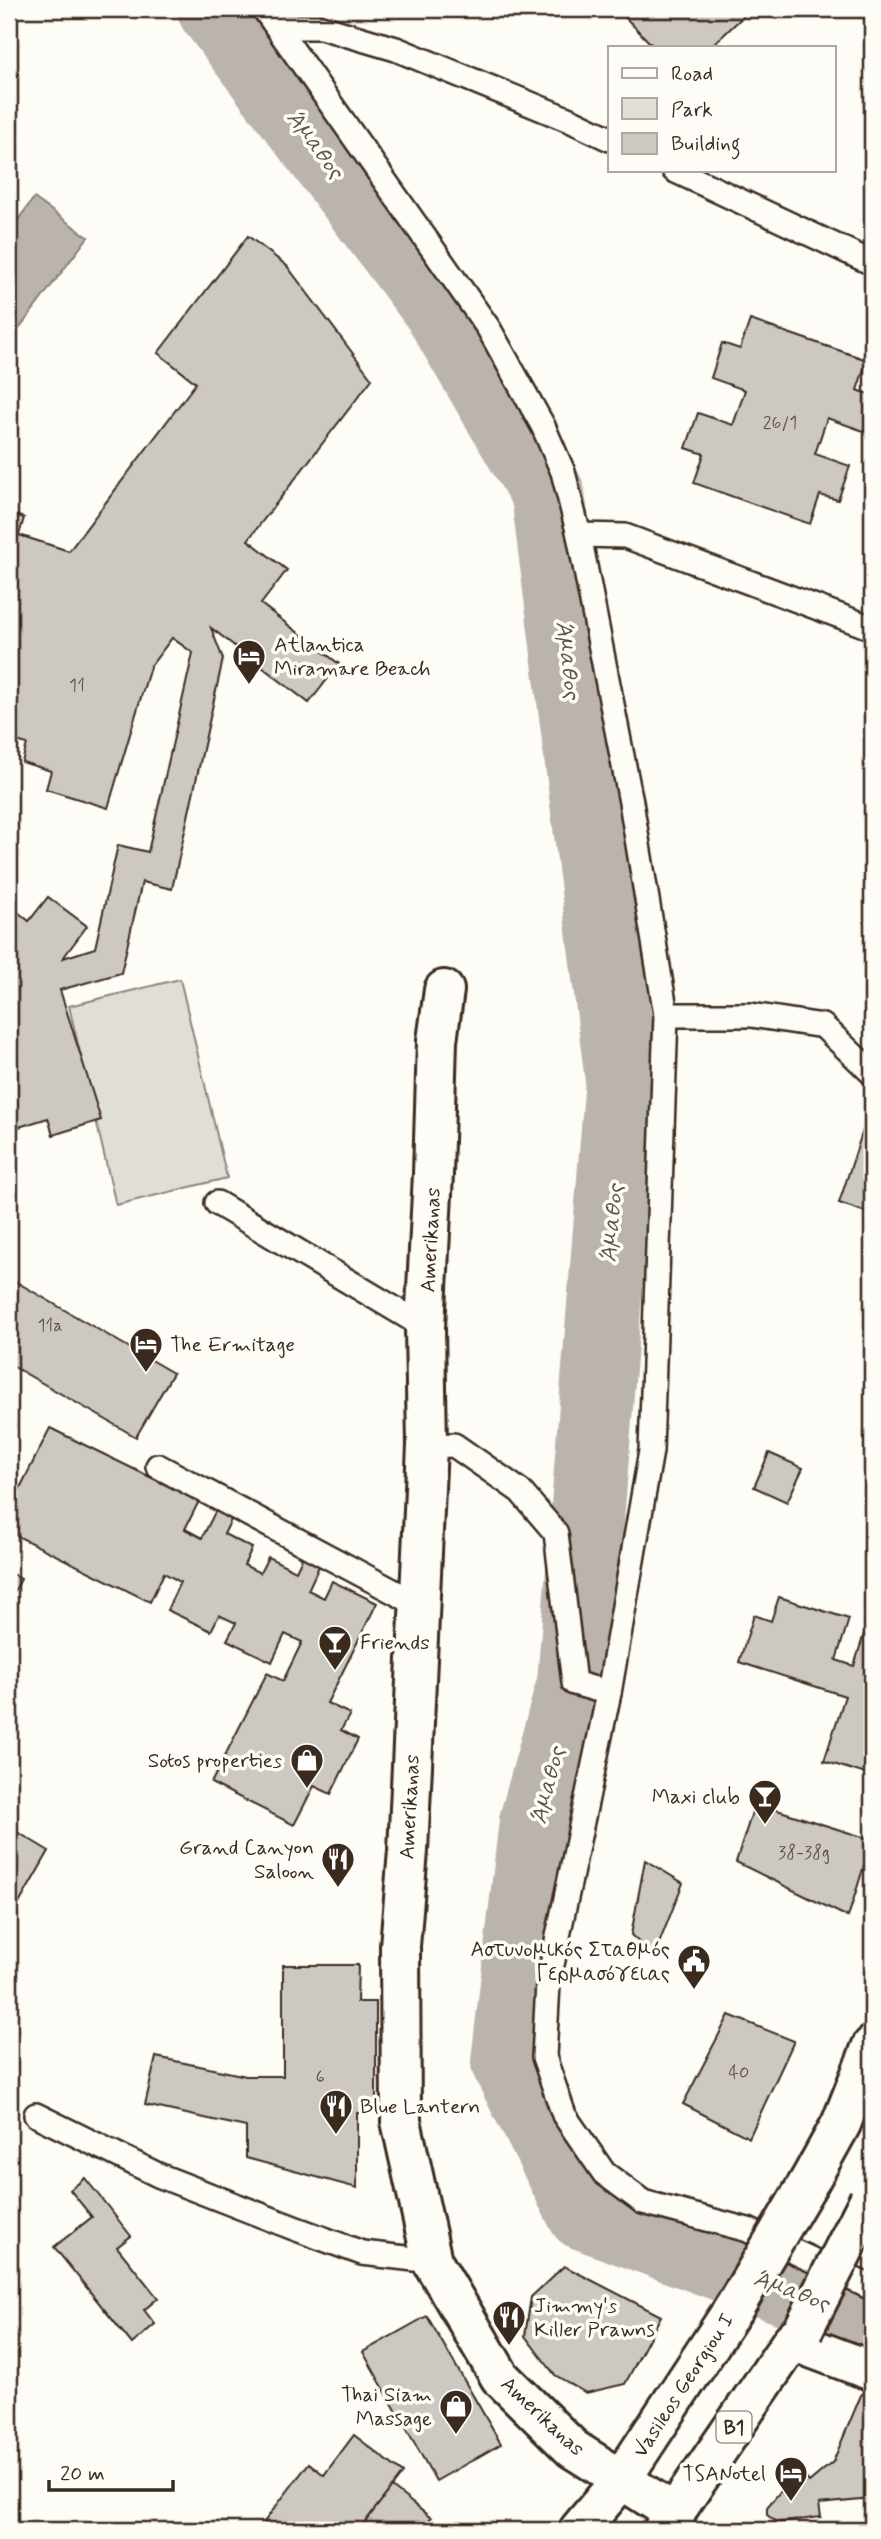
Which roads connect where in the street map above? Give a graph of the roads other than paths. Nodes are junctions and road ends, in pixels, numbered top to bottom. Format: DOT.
graph roads {
  1 [pos="270,18"];
  2 [pos="608,138"];
  3 [pos="678,172"];
  4 [pos="872,264"];
  5 [pos="579,535"];
  6 [pos="872,628"];
  7 [pos="444,990"];
  8 [pos="666,1015"];
  9 [pos="872,1073"];
  10 [pos="217,1203"];
  11 [pos="425,1327"];
  12 [pos="427,1446"];
  13 [pos="158,1466"];
  14 [pos="419,1605"];
  15 [pos="609,1693"];
  16 [pos="872,2046"];
  17 [pos="36,2115"];
  18 [pos="871,2197"];
  19 [pos="432,2261"];
  20 [pos="872,2288"];
  21 [pos="798,2335"];
  22 [pos="872,2371"];
  23 [pos="621,2480"];
  24 [pos="670,2522"];
  25 [pos="579,2530"];
  1 -- 2 [label="lane"];
  1 -- 5 [label="lane"];
  3 -- 4 [label="lane"];
  5 -- 6 [label="lane"];
  5 -- 8 [label="lane"];
  7 -- 11 [label="street, Amerikanas"];
  8 -- 9 [label="lane"];
  8 -- 15 [label="lane"];
  10 -- 11 [label="lane"];
  11 -- 12 [label="street, Amerikanas"];
  12 -- 14 [label="street, Amerikanas"];
  12 -- 15 [label="lane"];
  13 -- 14 [label="lane"];
  14 -- 19 [label="street, Amerikanas"];
  15 -- 20 [label="lane"];
  16 -- 23 [label="street, Vasileos Georgiou I, bridge"];
  17 -- 19 [label="lane"];
  18 -- 21 [label="street, B1, bridge"];
  19 -- 23 [label="street, Amerikanas"];
  21 -- 22 [label="street"];
  21 -- 24 [label="street, B1"];
  23 -- 24 [label="street, Amerikanas"];
  23 -- 25 [label="street, Vasileos Georgiou I"];
}
